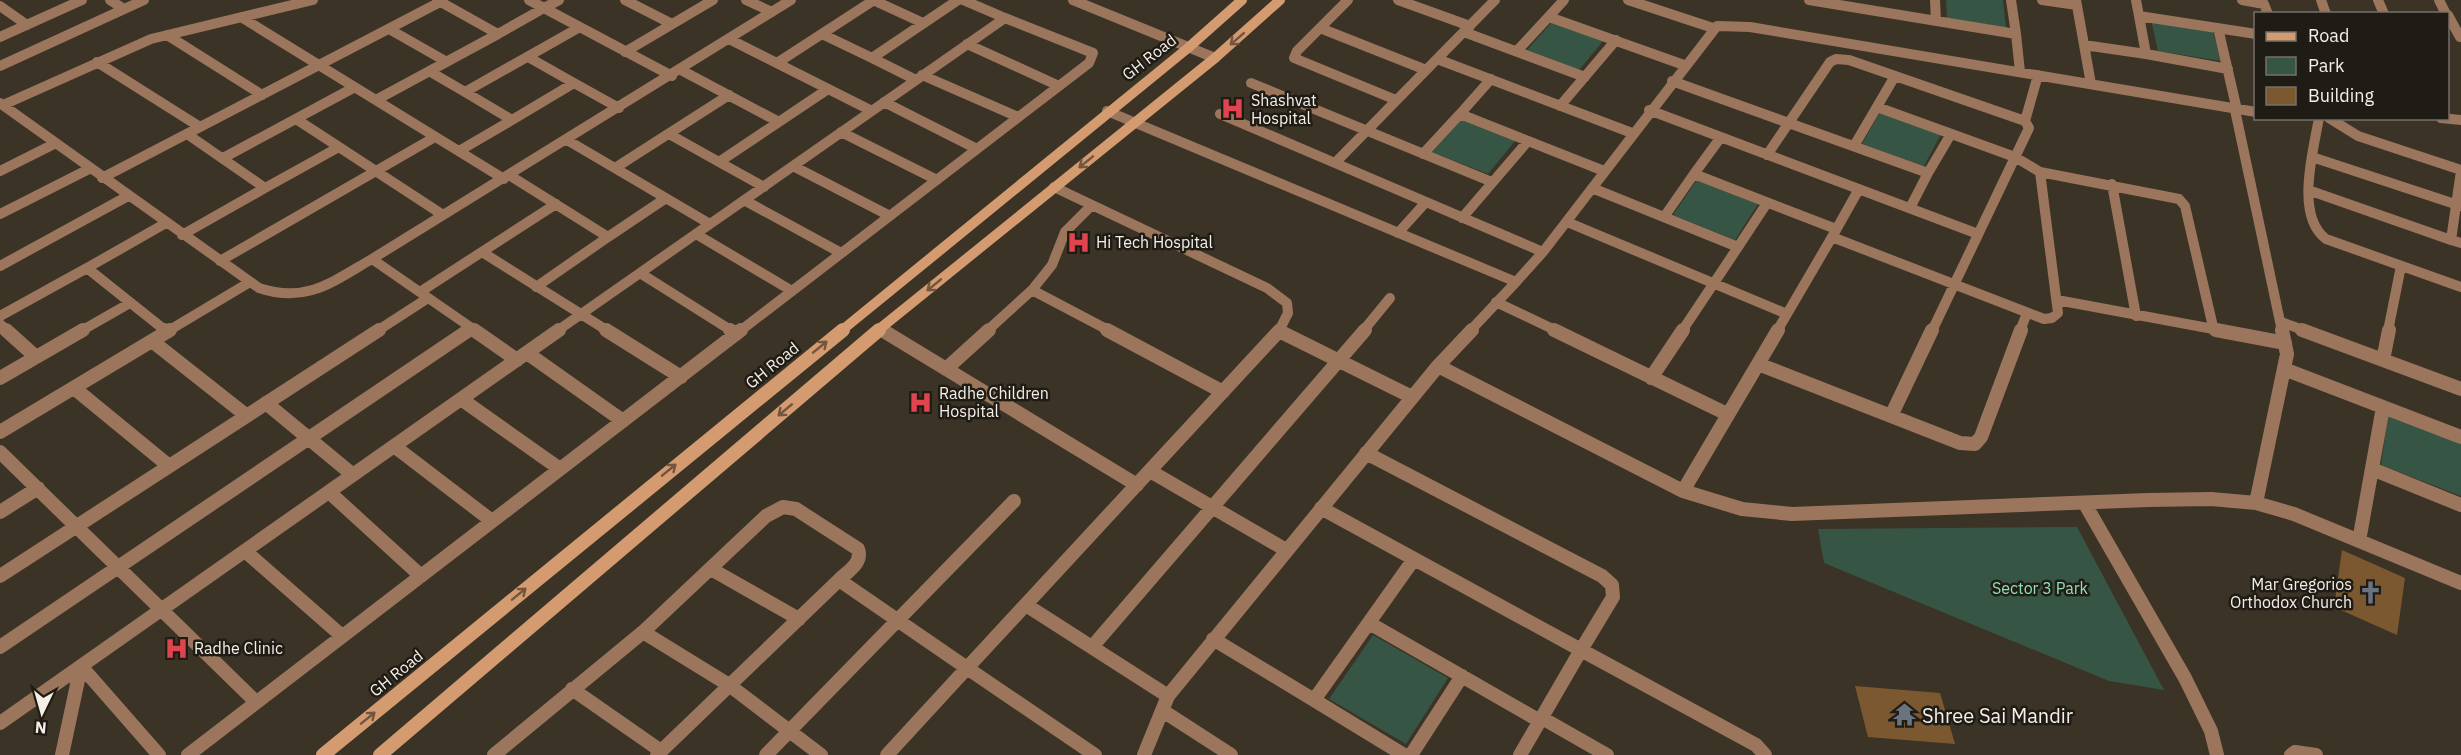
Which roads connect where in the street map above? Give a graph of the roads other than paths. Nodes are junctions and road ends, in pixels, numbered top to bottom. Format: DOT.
graph roads {
  1 [pos="82,0"];
  2 [pos="110,0"];
  3 [pos="144,0"];
  4 [pos="313,0"];
  5 [pos="529,0"];
  6 [pos="559,0"];
  7 [pos="628,0"];
  8 [pos="712,0"];
  9 [pos="746,0"];
  10 [pos="791,0"];
  11 [pos="874,0"];
  12 [pos="958,0"];
  13 [pos="963,0"];
  14 [pos="1073,0"];
  15 [pos="1242,0"];
  16 [pos="1280,0"];
  17 [pos="1348,0"];
  18 [pos="1398,0"];
  19 [pos="1495,0"];
  20 [pos="1564,0"];
  21 [pos="1628,0"];
  22 [pos="1809,0"];
  23 [pos="1877,0"];
  24 [pos="1935,0"];
  25 [pos="2011,0"];
  26 [pos="2042,0"];
  27 [pos="2136,0"];
  28 [pos="2242,0"];
  29 [pos="439,1"];
  30 [pos="2077,3"];
  31 [pos="0,6"];
  32 [pos="544,8"];
  33 [pos="124,9"];
  34 [pos="1877,11"];
  35 [pos="771,12"];
  36 [pos="2267,12"];
  37 [pos="1549,16"];
  38 [pos="2139,16"];
  39 [pos="241,17"];
  40 [pos="1005,18"];
  41 [pos="2449,18"];
  42 [pos="1936,21"];
  43 [pos="923,23"];
  44 [pos="672,24"];
  45 [pos="27,25"];
  46 [pos="580,27"];
  47 [pos="389,28"];
  48 [pos="1320,28"];
  49 [pos="1713,28"];
  50 [pos="2218,28"];
  51 [pos="1467,29"];
  52 [pos="498,34"];
  53 [pos="822,34"];
  54 [pos="2016,34"];
  55 [pos="2254,34"];
  56 [pos="167,35"];
  57 [pos="0,37"];
  58 [pos="2460,37"];
  59 [pos="729,39"];
  60 [pos="1616,40"];
  61 [pos="967,44"];
  62 [pos="2084,45"];
  63 [pos="1188,48"];
  64 [pos="625,51"];
  65 [pos="1517,51"];
  66 [pos="2146,54"];
  67 [pos="528,57"];
  68 [pos="872,58"];
  69 [pos="1215,58"];
  70 [pos="1437,59"];
  71 [pos="97,62"];
  72 [pos="447,62"];
  73 [pos="777,63"];
  74 [pos="319,65"];
  75 [pos="1684,65"];
  76 [pos="0,66"];
  77 [pos="2228,69"];
  78 [pos="1426,70"];
  79 [pos="429,71"];
  80 [pos="2020,72"];
  81 [pos="676,73"];
  82 [pos="2038,75"];
  83 [pos="1585,76"];
  84 [pos="1895,76"];
  85 [pos="919,77"];
  86 [pos="1491,79"];
  87 [pos="1672,81"];
  88 [pos="574,83"];
  89 [pos="1251,83"];
  90 [pos="2091,84"];
  91 [pos="1059,86"];
  92 [pos="355,87"];
  93 [pos="828,88"];
  94 [pos="465,92"];
  95 [pos="262,95"];
  96 [pos="729,95"];
  97 [pos="376,100"];
  98 [pos="1396,100"];
  99 [pos="884,102"];
  100 [pos="1,104"];
  101 [pos="1560,106"];
  102 [pos="1877,107"];
  103 [pos="619,108"];
  104 [pos="1648,110"];
  105 [pos="2236,110"];
  106 [pos="872,111"];
  107 [pos="1107,111"];
  108 [pos="2254,111"];
  109 [pos="1220,114"];
  110 [pos="1460,114"];
  111 [pos="1018,117"];
  112 [pos="296,119"];
  113 [pos="512,120"];
  114 [pos="2319,120"];
  115 [pos="2332,120"];
  116 [pos="2025,121"];
  117 [pos="778,122"];
  118 [pos="1135,123"];
  119 [pos="1789,123"];
  120 [pos="200,127"];
  121 [pos="1366,130"];
  122 [pos="841,132"];
  123 [pos="1632,133"];
  124 [pos="187,134"];
  125 [pos="669,134"];
  126 [pos="1951,134"];
  127 [pos="435,137"];
  128 [pos="1720,137"];
  129 [pos="567,140"];
  130 [pos="1528,141"];
  131 [pos="54,144"];
  132 [pos="1854,146"];
  133 [pos="339,147"];
  134 [pos="977,149"];
  135 [pos="459,151"];
  136 [pos="1423,154"];
  137 [pos="1767,155"];
  138 [pos="2015,157"];
  139 [pos="2312,157"];
  140 [pos="223,158"];
  141 [pos="719,162"];
  142 [pos="1335,163"];
  143 [pos="793,166"];
  144 [pos="615,168"];
  145 [pos="89,169"];
  146 [pos="2461,170"];
  147 [pos="0,171"];
  148 [pos="376,171"];
  149 [pos="1604,171"];
  150 [pos="2040,172"];
  151 [pos="1928,173"];
  152 [pos="1694,174"];
  153 [pos="506,177"];
  154 [pos="102,178"];
  155 [pos="937,180"];
  156 [pos="1492,182"];
  157 [pos="2112,184"];
  158 [pos="764,187"];
  159 [pos="1054,187"];
  160 [pos="266,188"];
  161 [pos="1592,188"];
  162 [pos="1859,189"];
  163 [pos="2311,191"];
  164 [pos="128,196"];
  165 [pos="666,198"];
  166 [pos="744,200"];
  167 [pos="1426,202"];
  168 [pos="1767,203"];
  169 [pos="556,204"];
  170 [pos="1092,205"];
  171 [pos="2458,205"];
  172 [pos="1910,208"];
  173 [pos="0,214"];
  174 [pos="443,215"];
  175 [pos="890,216"];
  176 [pos="1664,217"];
  177 [pos="1462,218"];
  178 [pos="1567,222"];
  179 [pos="166,224"];
  180 [pos="710,224"];
  181 [pos="1398,233"];
  182 [pos="1834,233"];
  183 [pos="696,234"];
  184 [pos="1978,234"];
  185 [pos="182,235"];
  186 [pos="608,237"];
  187 [pos="2456,242"];
  188 [pos="1738,247"];
  189 [pos="482,252"];
  190 [pos="1543,252"];
  191 [pos="841,253"];
  192 [pos="372,259"];
  193 [pos="220,261"];
  194 [pos="0,266"];
  195 [pos="2401,266"];
  196 [pos="87,268"];
  197 [pos="640,273"];
  198 [pos="250,282"];
  199 [pos="1516,282"];
  200 [pos="1714,284"];
  201 [pos="1954,285"];
  202 [pos="536,287"];
  203 [pos="2461,287"];
  204 [pos="1032,290"];
  205 [pos="792,291"];
  206 [pos="424,295"];
  207 [pos="1390,298"];
  208 [pos="2057,300"];
  209 [pos="1496,302"];
  210 [pos="130,303"];
  211 [pos="2027,313"];
  212 [pos="1786,314"];
  213 [pos="0,316"];
  214 [pos="580,316"];
  215 [pos="2136,316"];
  216 [pos="2281,322"];
  217 [pos="0,324"];
  218 [pos="472,328"];
  219 [pos="880,329"];
  220 [pos="1279,331"];
  221 [pos="2214,331"];
  222 [pos="167,332"];
  223 [pos="736,334"];
  224 [pos="152,341"];
  225 [pos="2285,343"];
  226 [pos="522,356"];
  227 [pos="36,357"];
  228 [pos="2383,360"];
  229 [pos="1340,361"];
  230 [pos="1758,364"];
  231 [pos="1438,366"];
  232 [pos="946,369"];
  233 [pos="2284,369"];
  234 [pos="681,377"];
  235 [pos="0,378"];
  236 [pos="1651,378"];
  237 [pos="74,388"];
  238 [pos="2461,389"];
  239 [pos="1223,392"];
  240 [pos="1412,397"];
  241 [pos="461,399"];
  242 [pos="266,403"];
  243 [pos="2383,407"];
  244 [pos="1727,414"];
  245 [pos="247,416"];
  246 [pos="1891,416"];
  247 [pos="623,421"];
  248 [pos="0,432"];
  249 [pos="2461,437"];
  250 [pos="309,439"];
  251 [pos="394,446"];
  252 [pos="1,453"];
  253 [pos="1366,453"];
  254 [pos="169,466"];
  255 [pos="560,469"];
  256 [pos="2372,469"];
  257 [pos="1150,471"];
  258 [pos="353,476"];
  259 [pos="1137,485"];
  260 [pos="38,488"];
  261 [pos="1683,491"];
  262 [pos="329,492"];
  263 [pos="1014,501"];
  264 [pos="2256,503"];
  265 [pos="2085,504"];
  266 [pos="2461,505"];
  267 [pos="1213,508"];
  268 [pos="1321,508"];
  269 [pos="0,512"];
  270 [pos="492,521"];
  271 [pos="77,526"];
  272 [pos="2359,541"];
  273 [pos="1286,550"];
  274 [pos="245,551"];
  275 [pos="1414,559"];
  276 [pos="120,567"];
  277 [pos="711,569"];
  278 [pos="0,576"];
  279 [pos="421,576"];
  280 [pos="839,580"];
  281 [pos="2461,583"];
  282 [pos="1026,605"];
  283 [pos="163,609"];
  284 [pos="799,619"];
  285 [pos="897,620"];
  286 [pos="1369,623"];
  287 [pos="643,632"];
  288 [pos="342,636"];
  289 [pos="1213,639"];
  290 [pos="0,647"];
  291 [pos="1092,647"];
  292 [pos="1581,650"];
  293 [pos="81,666"];
  294 [pos="967,668"];
  295 [pos="1462,676"];
  296 [pos="729,686"];
  297 [pos="572,689"];
  298 [pos="1168,696"];
  299 [pos="1314,700"];
  300 [pos="256,702"];
  301 [pos="1163,711"];
  302 [pos="1541,719"];
  303 [pos="0,723"];
  304 [pos="789,731"];
  305 [pos="659,753"];
  306 [pos="62,755"];
  307 [pos="159,755"];
  308 [pos="188,755"];
  309 [pos="323,755"];
  310 [pos="380,755"];
  311 [pos="494,755"];
  312 [pos="766,755"];
  313 [pos="821,755"];
  314 [pos="887,755"];
  315 [pos="1095,755"];
  316 [pos="1144,755"];
  317 [pos="1231,755"];
  318 [pos="1404,755"];
  319 [pos="1412,755"];
  320 [pos="1520,755"];
  321 [pos="1607,755"];
  322 [pos="1765,755"];
  323 [pos="2217,755"];
  324 [pos="2291,755"];
  325 [pos="2316,755"];
  1 -- 45 [label="street"];
  2 -- 33 [label="street"];
  3 -- 33 [label="street"];
  4 -- 39 [label="street"];
  5 -- 32 [label="street"];
  6 -- 32 [label="street"];
  7 -- 44 [label="street"];
  8 -- 44 [label="street"];
  9 -- 35 [label="street"];
  10 -- 35 [label="street"];
  11 -- 43 [label="street"];
  11 -- 53 [label="street"];
  12 -- 43 [label="street"];
  13 -- 40 [label="street"];
  14 -- 63 [label="street"];
  15 -- 63 [label="main road, GH Road"];
  16 -- 69 [label="main road, one-way"];
  17 -- 48 [label="street"];
  18 -- 51 [label="street"];
  19 -- 51 [label="street"];
  20 -- 37 [label="street"];
  21 -- 49 [label="street"];
  22 -- 34 [label="street"];
  23 -- 34 [label="street"];
  24 -- 42 [label="street"];
  25 -- 54 [label="street"];
  26 -- 30 [label="street"];
  27 -- 38 [label="street"];
  28 -- 36 [label="street"];
  29 -- 47 [label="street"];
  29 -- 52 [label="street"];
  30 -- 62 [label="street"];
  31 -- 45 [label="street"];
  32 -- 46 [label="street"];
  32 -- 52 [label="street"];
  33 -- 76 [label="street"];
  34 -- 42 [label="street"];
  35 -- 59 [label="street"];
  37 -- 60 [label="street"];
  37 -- 65 [label="street"];
  38 -- 50 [label="street"];
  38 -- 66 [label="street"];
  39 -- 56 [label="street"];
  39 -- 74 [label="street"];
  40 -- 61 [label="street"];
  40 -- 91 [label="street"];
  41 -- 58 [label="street"];
  42 -- 54 [label="street"];
  43 -- 68 [label="street"];
  44 -- 64 [label="street"];
  45 -- 57 [label="street"];
  46 -- 64 [label="street"];
  46 -- 67 [label="street"];
  47 -- 72 [label="street"];
  47 -- 74 [label="street"];
  48 -- 78 [label="street"];
  48 -- 98 [label="street"];
  49 -- 75 [label="street"];
  49 -- 80 [label="street"];
  50 -- 55 [label="street"];
  50 -- 77 [label="street"];
  51 -- 65 [label="street"];
  51 -- 70 [label="street"];
  52 -- 72 [label="street"];
  53 -- 68 [label="street"];
  53 -- 73 [label="street"];
  54 -- 80 [label="street"];
  56 -- 71 [label="street"];
  56 -- 95 [label="street"];
  59 -- 73 [label="street"];
  59 -- 81 [label="street"];
  60 -- 75 [label="street"];
  60 -- 83 [label="street"];
  61 -- 85 [label="street"];
  61 -- 91 [label="street"];
  62 -- 66 [label="street"];
  62 -- 90 [label="street"];
  63 -- 69 [label="street"];
  63 -- 107 [label="main road, GH Road"];
  64 -- 81 [label="street"];
  65 -- 83 [label="street"];
  66 -- 77 [label="street"];
  67 -- 88 [label="street"];
  67 -- 94 [label="street"];
  68 -- 85 [label="street"];
  69 -- 118 [label="main road"];
  70 -- 78 [label="street"];
  70 -- 86 [label="street"];
  71 -- 100 [label="street"];
  71 -- 120 [label="street"];
  72 -- 79 [label="street"];
  73 -- 93 [label="street"];
  74 -- 92 [label="street"];
  74 -- 95 [label="street"];
  75 -- 87 [label="street"];
  77 -- 105 [label="street"];
  78 -- 98 [label="street"];
  79 -- 94 [label="street"];
  79 -- 97 [label="street"];
  80 -- 82 [label="street"];
  81 -- 96 [label="street"];
  81 -- 103 [label="street"];
  82 -- 90 [label="street"];
  82 -- 116 [label="street"];
  83 -- 101 [label="street"];
  84 -- 102 [label="street"];
  84 -- 116 [label="street"];
  84 -- 119 [label="street"];
  85 -- 99 [label="street"];
  85 -- 111 [label="street"];
  86 -- 101 [label="street"];
  86 -- 110 [label="street"];
  87 -- 104 [label="street"];
  87 -- 119 [label="street"];
  88 -- 103 [label="street"];
  88 -- 113 [label="street"];
  89 -- 121 [label="street"];
  90 -- 105 [label="street"];
  91 -- 111 [label="street"];
  92 -- 97 [label="street"];
  92 -- 112 [label="street"];
  93 -- 106 [label="street"];
  93 -- 117 [label="street"];
  94 -- 113 [label="street"];
  95 -- 120 [label="street"];
  96 -- 117 [label="street"];
  96 -- 125 [label="street"];
  97 -- 127 [label="street"];
  98 -- 121 [label="street"];
  99 -- 106 [label="street"];
  99 -- 134 [label="street"];
  100 -- 131 [label="street"];
  101 -- 123 [label="street"];
  102 -- 126 [label="street"];
  102 -- 132 [label="street"];
  103 -- 129 [label="street"];
  104 -- 123 [label="street"];
  104 -- 128 [label="street"];
  105 -- 108 [label="street"];
  105 -- 216 [label="street"];
  106 -- 122 [label="street"];
  107 -- 118 [label="street"];
  309 -- 107 [label="main road, GH Road, one-way"];
  109 -- 142 [label="street"];
  110 -- 130 [label="street"];
  110 -- 136 [label="street"];
  111 -- 134 [label="street"];
  112 -- 133 [label="street"];
  112 -- 140 [label="street"];
  113 -- 135 [label="street"];
  114 -- 139 [label="street"];
  115 -- 146 [label="street"];
  116 -- 138 [label="street"];
  117 -- 141 [label="street"];
  118 -- 159 [label="main road, one-way"];
  118 -- 181 [label="street"];
  119 -- 132 [label="street"];
  119 -- 137 [label="street"];
  120 -- 124 [label="street"];
  121 -- 136 [label="street"];
  121 -- 142 [label="street"];
  122 -- 143 [label="street"];
  122 -- 155 [label="street"];
  123 -- 149 [label="street"];
  124 -- 140 [label="street"];
  124 -- 154 [label="street"];
  125 -- 141 [label="street"];
  125 -- 144 [label="street"];
  126 -- 138 [label="street"];
  126 -- 151 [label="street"];
  127 -- 135 [label="street"];
  127 -- 148 [label="street"];
  128 -- 137 [label="street"];
  128 -- 152 [label="street"];
  129 -- 144 [label="street"];
  129 -- 153 [label="street"];
  130 -- 149 [label="street"];
  130 -- 156 [label="street"];
  131 -- 145 [label="street"];
  131 -- 147 [label="street"];
  132 -- 151 [label="street"];
  133 -- 148 [label="street"];
  133 -- 160 [label="street"];
  134 -- 155 [label="street"];
  135 -- 153 [label="street"];
  136 -- 156 [label="street"];
  137 -- 162 [label="street"];
  138 -- 150 [label="street"];
  138 -- 184 [label="street"];
  139 -- 163 [label="street"];
  139 -- 171 [label="street"];
  140 -- 160 [label="street"];
  141 -- 158 [label="street"];
  142 -- 167 [label="street"];
  143 -- 158 [label="street"];
  143 -- 175 [label="street"];
  144 -- 165 [label="street"];
  145 -- 154 [label="street"];
  145 -- 173 [label="street"];
  146 -- 171 [label="street"];
  148 -- 174 [label="street"];
  148 -- 193 [label="street"];
  149 -- 161 [label="street"];
  150 -- 157 [label="street"];
  150 -- 208 [label="street"];
  151 -- 172 [label="street"];
  152 -- 168 [label="street"];
  152 -- 176 [label="street"];
  153 -- 169 [label="street"];
  153 -- 174 [label="street"];
  154 -- 164 [label="street"];
  155 -- 175 [label="street"];
  156 -- 177 [label="street"];
  157 -- 215 [label="street"];
  157 -- 221 [label="street"];
  158 -- 166 [label="street"];
  159 -- 170 [label="street"];
  159 -- 219 [label="main road, one-way"];
  160 -- 185 [label="street"];
  161 -- 176 [label="street"];
  161 -- 178 [label="street"];
  162 -- 172 [label="street"];
  162 -- 182 [label="street"];
  163 -- 187 [label="street"];
  163 -- 195 [label="street"];
  164 -- 179 [label="street"];
  164 -- 194 [label="street"];
  165 -- 180 [label="street"];
  165 -- 186 [label="street"];
  166 -- 180 [label="street"];
  166 -- 191 [label="street"];
  167 -- 177 [label="street"];
  167 -- 181 [label="street"];
  168 -- 182 [label="street"];
  168 -- 188 [label="street"];
  169 -- 186 [label="street"];
  169 -- 189 [label="street"];
  170 -- 204 [label="street"];
  170 -- 220 [label="street"];
  171 -- 187 [label="street"];
  172 -- 184 [label="street"];
  174 -- 192 [label="street"];
  175 -- 191 [label="street"];
  176 -- 188 [label="street"];
  177 -- 190 [label="street"];
  178 -- 190 [label="street"];
  178 -- 200 [label="street"];
  179 -- 185 [label="street"];
  179 -- 196 [label="street"];
  180 -- 183 [label="street"];
  181 -- 199 [label="street"];
  182 -- 201 [label="street"];
  182 -- 212 [label="street"];
  183 -- 197 [label="street"];
  183 -- 205 [label="street"];
  184 -- 201 [label="street"];
  185 -- 193 [label="street"];
  186 -- 202 [label="street"];
  188 -- 200 [label="street"];
  189 -- 202 [label="street"];
  189 -- 206 [label="street"];
  190 -- 199 [label="street"];
  191 -- 205 [label="street"];
  192 -- 198 [label="street"];
  192 -- 206 [label="street"];
  193 -- 198 [label="street"];
  195 -- 203 [label="street"];
  195 -- 228 [label="street"];
  196 -- 210 [label="street"];
  196 -- 213 [label="street"];
  197 -- 214 [label="street"];
  197 -- 223 [label="street"];
  198 -- 222 [label="street"];
  199 -- 209 [label="street"];
  200 -- 212 [label="street"];
  200 -- 236 [label="street"];
  201 -- 211 [label="street"];
  201 -- 246 [label="street"];
  202 -- 214 [label="street"];
  204 -- 232 [label="street"];
  204 -- 239 [label="street"];
  205 -- 223 [label="street"];
  206 -- 218 [label="street"];
  206 -- 242 [label="street"];
  207 -- 229 [label="street"];
  208 -- 211 [label="street"];
  208 -- 215 [label="street"];
  209 -- 231 [label="street"];
  209 -- 236 [label="street"];
  210 -- 222 [label="street"];
  210 -- 227 [label="street"];
  211 -- 246 [label="street"];
  212 -- 230 [label="street"];
  214 -- 226 [label="street"];
  214 -- 234 [label="street"];
  215 -- 221 [label="street"];
  216 -- 225 [label="street"];
  216 -- 228 [label="street"];
  217 -- 227 [label="street"];
  218 -- 226 [label="street"];
  218 -- 250 [label="street"];
  219 -- 232 [label="street"];
  219 -- 310 [label="main road, one-way"];
  220 -- 229 [label="street"];
  220 -- 239 [label="street"];
  221 -- 225 [label="street"];
  222 -- 224 [label="street"];
  223 -- 234 [label="street"];
  224 -- 237 [label="street"];
  224 -- 245 [label="street"];
  225 -- 233 [label="street"];
  226 -- 241 [label="street"];
  226 -- 247 [label="street"];
  227 -- 235 [label="street"];
  228 -- 238 [label="street"];
  229 -- 240 [label="street"];
  229 -- 267 [label="street"];
  230 -- 244 [label="street"];
  230 -- 246 [label="street"];
  231 -- 240 [label="street"];
  231 -- 261 [label="street"];
  232 -- 259 [label="street"];
  233 -- 243 [label="street"];
  233 -- 264 [label="street"];
  234 -- 247 [label="street"];
  236 -- 244 [label="street"];
  237 -- 248 [label="street"];
  237 -- 254 [label="street"];
  239 -- 257 [label="street"];
  240 -- 253 [label="street"];
  241 -- 251 [label="street"];
  241 -- 255 [label="street"];
  242 -- 245 [label="street"];
  242 -- 250 [label="street"];
  243 -- 249 [label="street"];
  243 -- 256 [label="street"];
  244 -- 261 [label="street"];
  245 -- 254 [label="street"];
  247 -- 255 [label="street"];
  250 -- 258 [label="street"];
  250 -- 276 [label="street"];
  251 -- 258 [label="street"];
  251 -- 270 [label="street"];
  252 -- 260 [label="street"];
  253 -- 268 [label="street"];
  253 -- 292 [label="street"];
  254 -- 271 [label="street"];
  255 -- 270 [label="street"];
  256 -- 266 [label="street"];
  256 -- 272 [label="street"];
  257 -- 259 [label="street"];
  257 -- 267 [label="street"];
  258 -- 262 [label="street"];
  259 -- 282 [label="street"];
  260 -- 269 [label="street"];
  260 -- 271 [label="street"];
  261 -- 265 [label="street"];
  262 -- 274 [label="street"];
  262 -- 279 [label="street"];
  263 -- 285 [label="street"];
  264 -- 265 [label="street"];
  264 -- 272 [label="street"];
  265 -- 323 [label="street"];
  267 -- 273 [label="street"];
  267 -- 291 [label="street"];
  268 -- 273 [label="street"];
  268 -- 275 [label="street"];
  270 -- 279 [label="street"];
  271 -- 276 [label="street"];
  271 -- 278 [label="street"];
  272 -- 281 [label="street"];
  273 -- 289 [label="street"];
  274 -- 283 [label="street"];
  274 -- 288 [label="street"];
  275 -- 286 [label="street"];
  275 -- 292 [label="street"];
  276 -- 283 [label="street"];
  276 -- 290 [label="street"];
  277 -- 280 [label="street"];
  277 -- 284 [label="street"];
  277 -- 287 [label="street"];
  279 -- 288 [label="street"];
  280 -- 284 [label="street"];
  280 -- 285 [label="street"];
  282 -- 291 [label="street"];
  282 -- 294 [label="street"];
  283 -- 293 [label="street"];
  283 -- 300 [label="street"];
  284 -- 296 [label="street"];
  285 -- 294 [label="street"];
  285 -- 304 [label="street"];
  286 -- 295 [label="street"];
  286 -- 299 [label="street"];
  287 -- 296 [label="street"];
  287 -- 297 [label="street"];
  288 -- 300 [label="street"];
  289 -- 298 [label="street"];
  289 -- 299 [label="street"];
  291 -- 298 [label="street"];
  292 -- 302 [label="street"];
  292 -- 322 [label="street"];
  293 -- 303 [label="street"];
  293 -- 306 [label="street"];
  293 -- 307 [label="street"];
  294 -- 314 [label="street"];
  294 -- 315 [label="street"];
  295 -- 302 [label="street"];
  295 -- 319 [label="street"];
  296 -- 304 [label="street"];
  296 -- 305 [label="street"];
  297 -- 305 [label="street"];
  297 -- 311 [label="street"];
  298 -- 301 [label="street"];
  299 -- 318 [label="street"];
  300 -- 308 [label="street"];
  301 -- 316 [label="street"];
  301 -- 317 [label="street"];
  302 -- 320 [label="street"];
  302 -- 321 [label="street"];
  304 -- 312 [label="street"];
  304 -- 313 [label="street"];
  324 -- 325 [label="street"];
}
